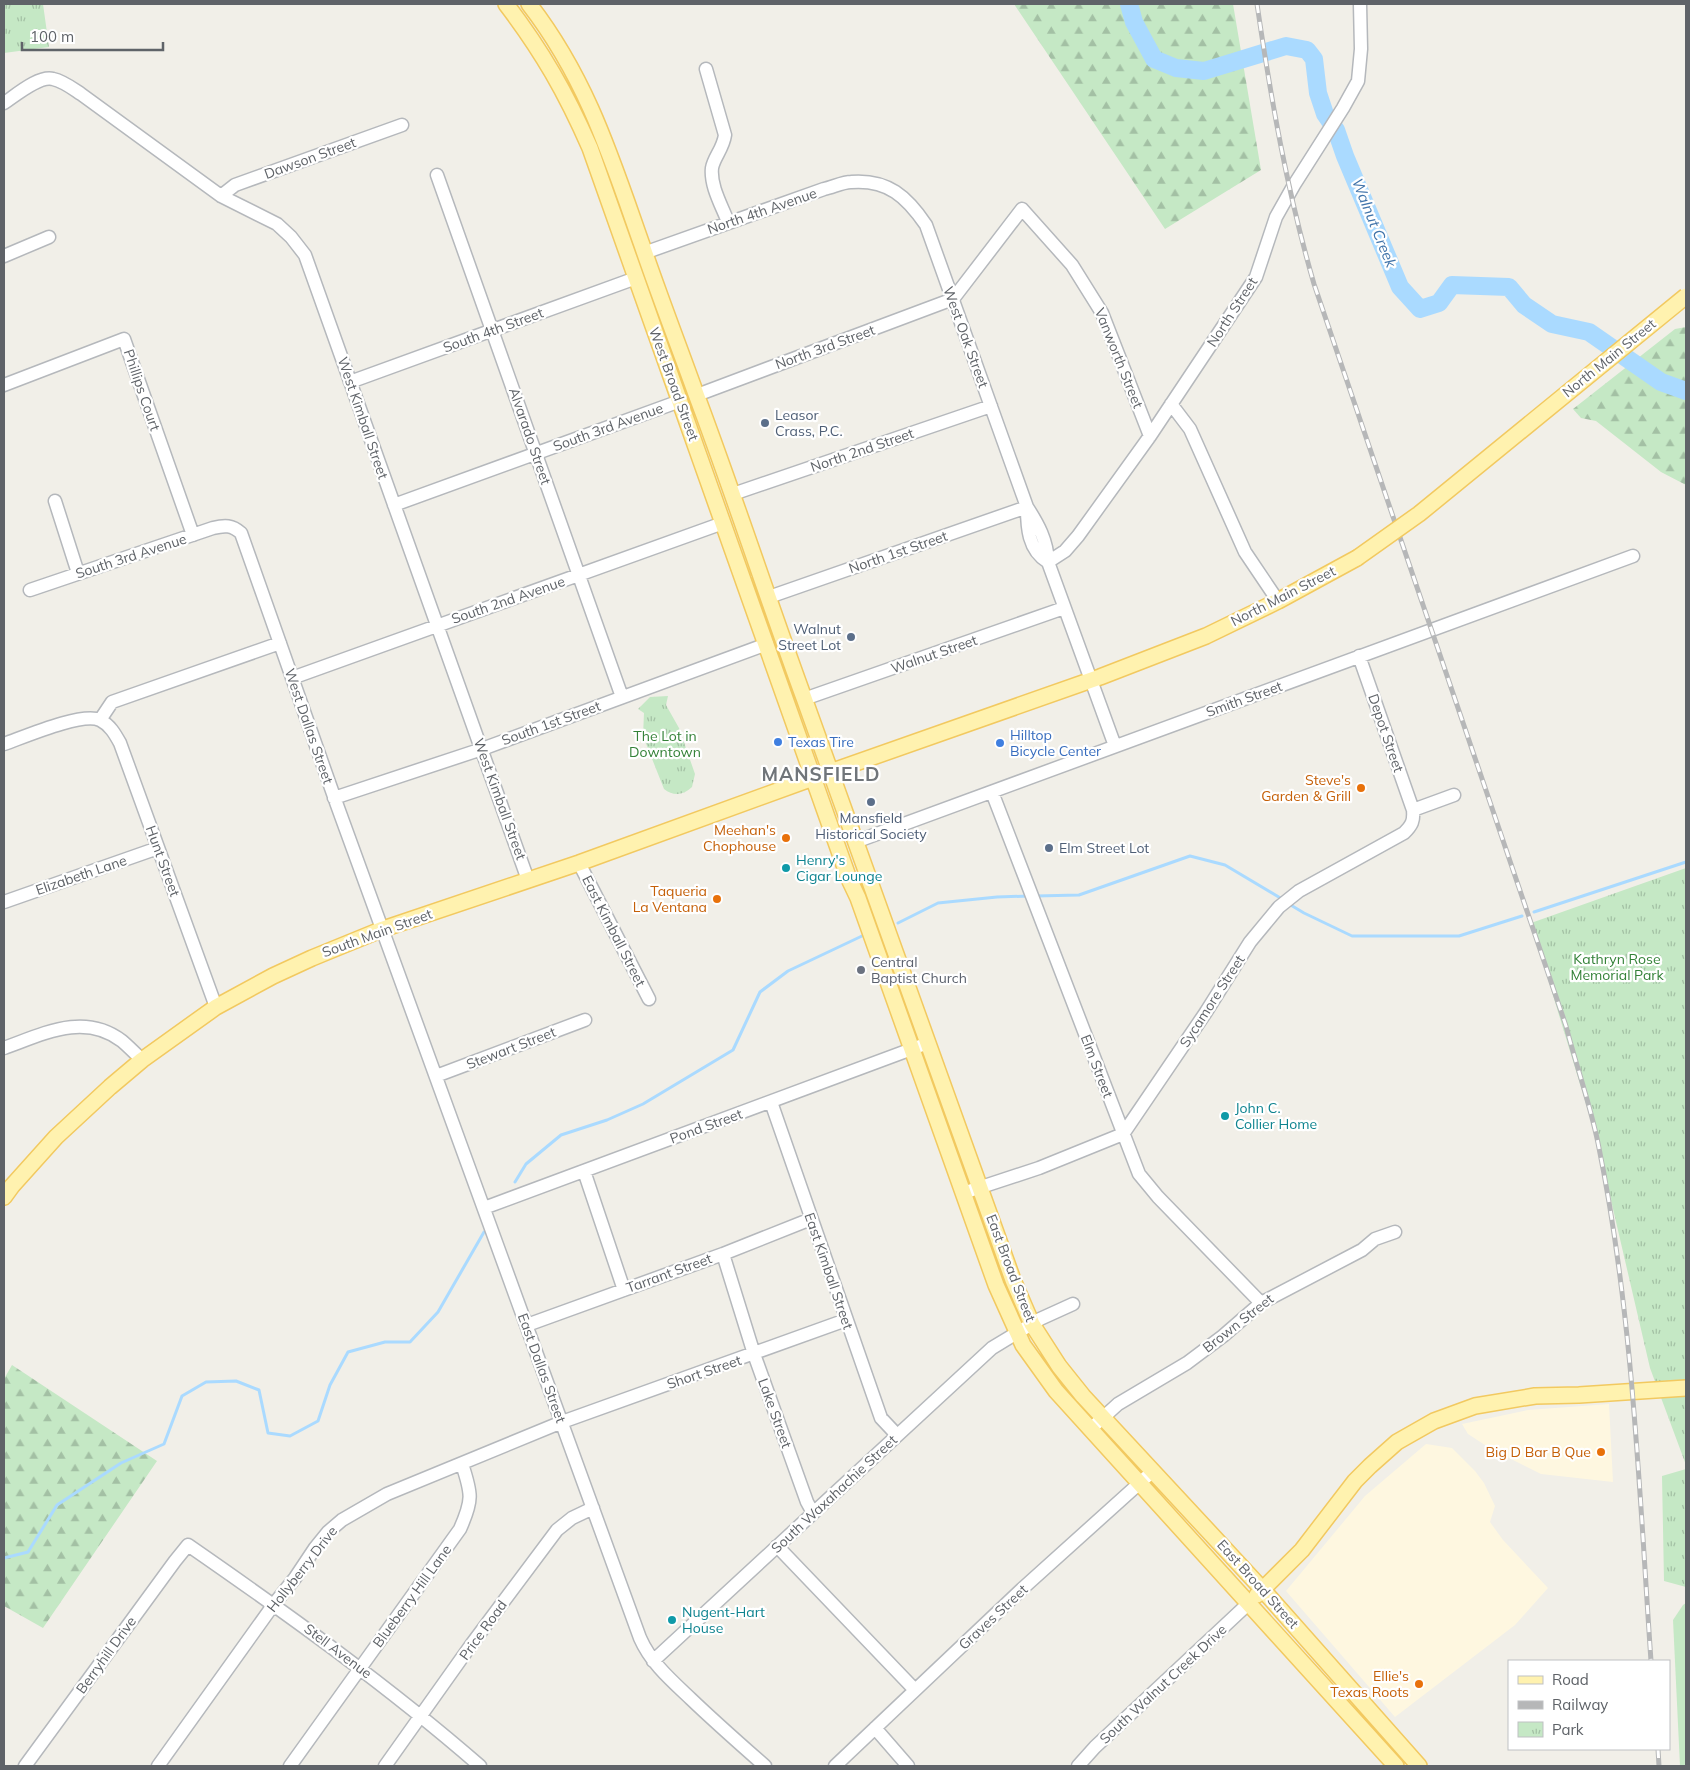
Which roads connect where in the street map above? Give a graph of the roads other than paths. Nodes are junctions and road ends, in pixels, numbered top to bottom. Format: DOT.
graph roads {
  1 [pos="506,4"];
  2 [pos="529,4"];
  3 [pos="1360,4"];
  4 [pos="551,34"];
  5 [pos="536,44"];
  6 [pos="706,69"];
  7 [pos="4,103"];
  8 [pos="402,125"];
  9 [pos="438,175"];
  10 [pos="882,184"];
  11 [pos="221,196"];
  12 [pos="728,222"];
  13 [pos="49,238"];
  14 [pos="644,253"];
  15 [pos="4,256"];
  16 [pos="629,258"];
  17 [pos="636,278"];
  18 [pos="1686,296"];
  19 [pos="952,299"];
  20 [pos="493,330"];
  21 [pos="350,382"];
  22 [pos="4,385"];
  23 [pos="696,395"];
  24 [pos="680,401"];
  25 [pos="1171,404"];
  26 [pos="991,406"];
  27 [pos="1150,436"];
  28 [pos="536,454"];
  29 [pos="733,494"];
  30 [pos="55,501"];
  31 [pos="394,505"];
  32 [pos="1027,506"];
  33 [pos="723,523"];
  34 [pos="233,526"];
  35 [pos="193,535"];
  36 [pos="1633,556"];
  37 [pos="1048,562"];
  38 [pos="78,573"];
  39 [pos="579,575"];
  40 [pos="30,590"];
  41 [pos="769,597"];
  42 [pos="1278,601"];
  43 [pos="1064,608"];
  44 [pos="438,624"];
  45 [pos="782,638"];
  46 [pos="280,643"];
  47 [pos="767,644"];
  48 [pos="1359,656"];
  49 [pos="292,678"];
  50 [pos="1091,680"];
  51 [pos="622,697"];
  52 [pos="804,699"];
  53 [pos="100,720"];
  54 [pos="4,744"];
  55 [pos="1115,746"];
  56 [pos="482,749"];
  57 [pos="830,772"];
  58 [pos="813,778"];
  59 [pos="992,792"];
  60 [pos="1454,795"];
  61 [pos="334,798"];
  62 [pos="1413,810"];
  63 [pos="856,842"];
  64 [pos="158,848"];
  65 [pos="579,863"];
  66 [pos="528,880"];
  67 [pos="873,892"];
  68 [pos="858,898"];
  69 [pos="4,902"];
  70 [pos="383,929"];
  71 [pos="897,957"];
  72 [pos="881,962"];
  73 [pos="649,998"];
  74 [pos="216,1007"];
  75 [pos="585,1020"];
  76 [pos="928,1043"];
  77 [pos="4,1048"];
  78 [pos="912,1048"];
  79 [pos="142,1060"];
  80 [pos="436,1076"];
  81 [pos="771,1102"];
  82 [pos="1123,1134"];
  83 [pos="584,1171"];
  84 [pos="980,1186"];
  85 [pos="963,1193"];
  86 [pos="4,1197"];
  87 [pos="484,1208"];
  88 [pos="811,1219"];
  89 [pos="1395,1232"];
  90 [pos="723,1254"];
  91 [pos="624,1290"];
  92 [pos="1261,1302"];
  93 [pos="1073,1304"];
  94 [pos="846,1320"];
  95 [pos="1032,1324"];
  96 [pos="527,1325"];
  97 [pos="1018,1332"];
  98 [pos="754,1354"];
  99 [pos="1686,1388"];
  100 [pos="1103,1417"];
  101 [pos="562,1422"];
  102 [pos="1091,1429"];
  103 [pos="897,1435"];
  104 [pos="462,1464"];
  105 [pos="1153,1471"];
  106 [pos="1140,1483"];
  107 [pos="593,1508"];
  108 [pos="813,1513"];
  109 [pos="188,1546"];
  110 [pos="777,1546"];
  111 [pos="1263,1590"];
  112 [pos="274,1604"];
  113 [pos="1249,1604"];
  114 [pos="653,1661"];
  115 [pos="361,1668"];
  116 [pos="915,1690"];
  117 [pos="1367,1707"];
  118 [pos="421,1716"];
  119 [pos="1354,1718"];
  120 [pos="875,1728"];
  121 [pos="25,1766"];
  122 [pos="158,1766"];
  123 [pos="290,1766"];
  124 [pos="385,1766"];
  125 [pos="479,1766"];
  126 [pos="765,1766"];
  127 [pos="835,1766"];
  128 [pos="908,1766"];
  129 [pos="1078,1766"];
  130 [pos="1396,1766"];
  131 [pos="1419,1766"];
  1 -- 5 [label="main road, West Broad Street"];
  2 -- 4 [label="main road, West Broad Street"];
  3 -- 25 [label="street, North Street"];
  4 -- 5 [label="main road"];
  4 -- 14 [label="main road, West Broad Street"];
  5 -- 16 [label="main road, West Broad Street"];
  6 -- 12 [label="street"];
  7 -- 11 [label="street, West Kimball Street"];
  8 -- 11 [label="street, Dawson Street"];
  9 -- 20 [label="street, Alvarado Street"];
  10 -- 12 [label="street, North 4th Avenue"];
  10 -- 19 [label="street, West Oak Street"];
  11 -- 21 [label="street, West Kimball Street"];
  12 -- 14 [label="street, North 4th Avenue"];
  13 -- 15 [label="street"];
  14 -- 16 [label="main road"];
  14 -- 23 [label="main road, West Broad Street"];
  16 -- 17 [label="main road, West Broad Street"];
  17 -- 20 [label="street, South 4th Street"];
  17 -- 24 [label="main road, West Broad Street"];
  18 -- 42 [label="main road, North Main Street, bridge"];
  19 -- 23 [label="street, North 3rd Street"];
  19 -- 26 [label="street, West Oak Street"];
  19 -- 27 [label="street, Vanworth Street"];
  20 -- 21 [label="street, South 4th Street"];
  20 -- 28 [label="street, Alvarado Street"];
  21 -- 31 [label="street, West Kimball Street"];
  22 -- 35 [label="street, Phillips Court"];
  23 -- 24 [label="main road"];
  23 -- 29 [label="main road, West Broad Street"];
  24 -- 28 [label="street, South 3rd Avenue"];
  24 -- 33 [label="main road, West Broad Street"];
  25 -- 27 [label="street, North Street"];
  25 -- 42 [label="street"];
  26 -- 29 [label="street, North 2nd Street"];
  26 -- 32 [label="street, West Oak Street"];
  27 -- 37 [label="street, North Street"];
  28 -- 31 [label="street, South 3rd Avenue"];
  28 -- 39 [label="street, Alvarado Street"];
  29 -- 41 [label="main road, West Broad Street"];
  30 -- 38 [label="street"];
  31 -- 44 [label="street, West Kimball Street"];
  32 -- 37 [label="street, West Oak Street"];
  32 -- 41 [label="street, North 1st Street"];
  33 -- 39 [label="street, South 2nd Avenue"];
  33 -- 47 [label="main road, West Broad Street"];
  34 -- 35 [label="street, South 3rd Avenue"];
  34 -- 46 [label="street, West Dallas Street"];
  35 -- 38 [label="street, South 3rd Avenue"];
  36 -- 48 [label="street, Smith Street"];
  37 -- 43 [label="street, West Oak Street"];
  38 -- 40 [label="street, South 3rd Avenue"];
  39 -- 44 [label="street, South 2nd Avenue"];
  39 -- 51 [label="street, Alvarado Street"];
  41 -- 45 [label="main road, West Broad Street"];
  42 -- 50 [label="main road, North Main Street"];
  43 -- 50 [label="street, West Oak Street"];
  43 -- 52 [label="street, Walnut Street"];
  44 -- 49 [label="street, South 2nd Avenue"];
  44 -- 56 [label="street, West Kimball Street"];
  45 -- 47 [label="main road"];
  45 -- 52 [label="main road, West Broad Street"];
  46 -- 49 [label="street, West Dallas Street"];
  46 -- 53 [label="street"];
  47 -- 51 [label="street, South 1st Street"];
  47 -- 58 [label="main road, West Broad Street"];
  48 -- 55 [label="street, Smith Street"];
  48 -- 62 [label="street, Depot Street"];
  49 -- 61 [label="street, West Dallas Street"];
  50 -- 55 [label="street, West Oak Street"];
  50 -- 57 [label="main road, North Main Street"];
  51 -- 56 [label="street, South 1st Street"];
  52 -- 57 [label="main road, West Broad Street"];
  53 -- 54 [label="street"];
  53 -- 64 [label="street, Hunt Street"];
  55 -- 59 [label="street, Smith Street"];
  56 -- 61 [label="street, South 1st Street"];
  56 -- 66 [label="street, West Kimball Street"];
  57 -- 58 [label="main road, North Main Street"];
  57 -- 63 [label="main road, East Broad Street"];
  58 -- 65 [label="main road, South Main Street"];
  58 -- 68 [label="main road, East Broad Street"];
  59 -- 63 [label="street, Smith Street"];
  59 -- 82 [label="street, Elm Street"];
  60 -- 62 [label="street"];
  61 -- 70 [label="street, West Dallas Street"];
  62 -- 82 [label="street, Sycamore Street"];
  63 -- 67 [label="main road, East Broad Street"];
  64 -- 69 [label="street, Elizabeth Lane"];
  64 -- 74 [label="street, Hunt Street"];
  65 -- 66 [label="main road, South Main Street"];
  65 -- 73 [label="street, East Kimball Street"];
  66 -- 70 [label="main road, South Main Street"];
  67 -- 68 [label="main road"];
  67 -- 71 [label="main road, East Broad Street"];
  68 -- 72 [label="main road, East Broad Street"];
  70 -- 74 [label="main road, South Main Street"];
  70 -- 80 [label="street, East Dallas Street"];
  71 -- 72 [label="main road"];
  71 -- 76 [label="main road, East Broad Street"];
  72 -- 78 [label="main road, East Broad Street"];
  74 -- 79 [label="main road, South Main Street"];
  75 -- 80 [label="street, Stewart Street"];
  76 -- 78 [label="street, Pond Street"];
  76 -- 84 [label="main road, East Broad Street"];
  77 -- 79 [label="street"];
  78 -- 81 [label="street, Pond Street"];
  78 -- 85 [label="main road, East Broad Street"];
  79 -- 86 [label="main road, South Main Street"];
  80 -- 87 [label="street, East Dallas Street"];
  81 -- 83 [label="street, Pond Street"];
  81 -- 88 [label="street, East Kimball Street"];
  82 -- 84 [label="street"];
  82 -- 92 [label="street, Elm Street"];
  83 -- 87 [label="street, Pond Street"];
  83 -- 91 [label="street"];
  84 -- 85 [label="street"];
  84 -- 95 [label="main road, East Broad Street"];
  85 -- 97 [label="main road, East Broad Street"];
  87 -- 96 [label="street, East Dallas Street"];
  88 -- 90 [label="street, Tarrant Street"];
  88 -- 94 [label="street, East Kimball Street"];
  89 -- 92 [label="street, Brown Street"];
  90 -- 91 [label="street, Tarrant Street"];
  90 -- 98 [label="street, Lake Street"];
  91 -- 96 [label="street, Tarrant Street"];
  92 -- 100 [label="street, Brown Street"];
  93 -- 95 [label="street, South Waxahachie Street"];
  94 -- 98 [label="street, Short Street"];
  94 -- 103 [label="street, East Kimball Street"];
  95 -- 97 [label="street, South Waxahachie Street"];
  95 -- 100 [label="main road, East Broad Street"];
  96 -- 101 [label="street, East Dallas Street"];
  97 -- 102 [label="main road, East Broad Street"];
  97 -- 103 [label="street, South Waxahachie Street"];
  98 -- 101 [label="street, Short Street"];
  98 -- 108 [label="street, Lake Street"];
  99 -- 111 [label="main road"];
  100 -- 102 [label="street, Brown Street"];
  100 -- 105 [label="main road, East Broad Street"];
  101 -- 104 [label="street, Hollyberry Drive"];
  101 -- 107 [label="street, East Dallas Street"];
  102 -- 106 [label="main road, East Broad Street"];
  103 -- 108 [label="street, South Waxahachie Street"];
  104 -- 112 [label="street, Hollyberry Drive"];
  104 -- 115 [label="street, Blueberry Hill Lane"];
  105 -- 106 [label="street, Graves Street"];
  105 -- 111 [label="main road, East Broad Street"];
  106 -- 113 [label="main road, East Broad Street"];
  106 -- 116 [label="street, Graves Street"];
  107 -- 114 [label="street, East Dallas Street"];
  107 -- 118 [label="street, Price Road"];
  108 -- 110 [label="street, South Waxahachie Street"];
  109 -- 112 [label="street, Stell Avenue"];
  109 -- 121 [label="street, Berryhill Drive"];
  110 -- 114 [label="street, South Waxahachie Street"];
  110 -- 116 [label="street"];
  111 -- 113 [label="main road"];
  111 -- 117 [label="main road, East Broad Street"];
  112 -- 115 [label="street, Stell Avenue"];
  112 -- 122 [label="street, Hollyberry Drive"];
  113 -- 119 [label="main road, East Broad Street"];
  113 -- 129 [label="street, South Walnut Creek Drive"];
  114 -- 126 [label="street, East Dallas Street"];
  115 -- 118 [label="street, Stell Avenue"];
  115 -- 123 [label="street, Blueberry Hill Lane"];
  116 -- 120 [label="street, Graves Street"];
  117 -- 119 [label="main road"];
  117 -- 131 [label="main road, East Broad Street"];
  118 -- 124 [label="street, Price Road"];
  118 -- 125 [label="street, Stell Avenue"];
  119 -- 130 [label="main road, East Broad Street"];
  120 -- 127 [label="street, Graves Street"];
  120 -- 128 [label="street"];
}
